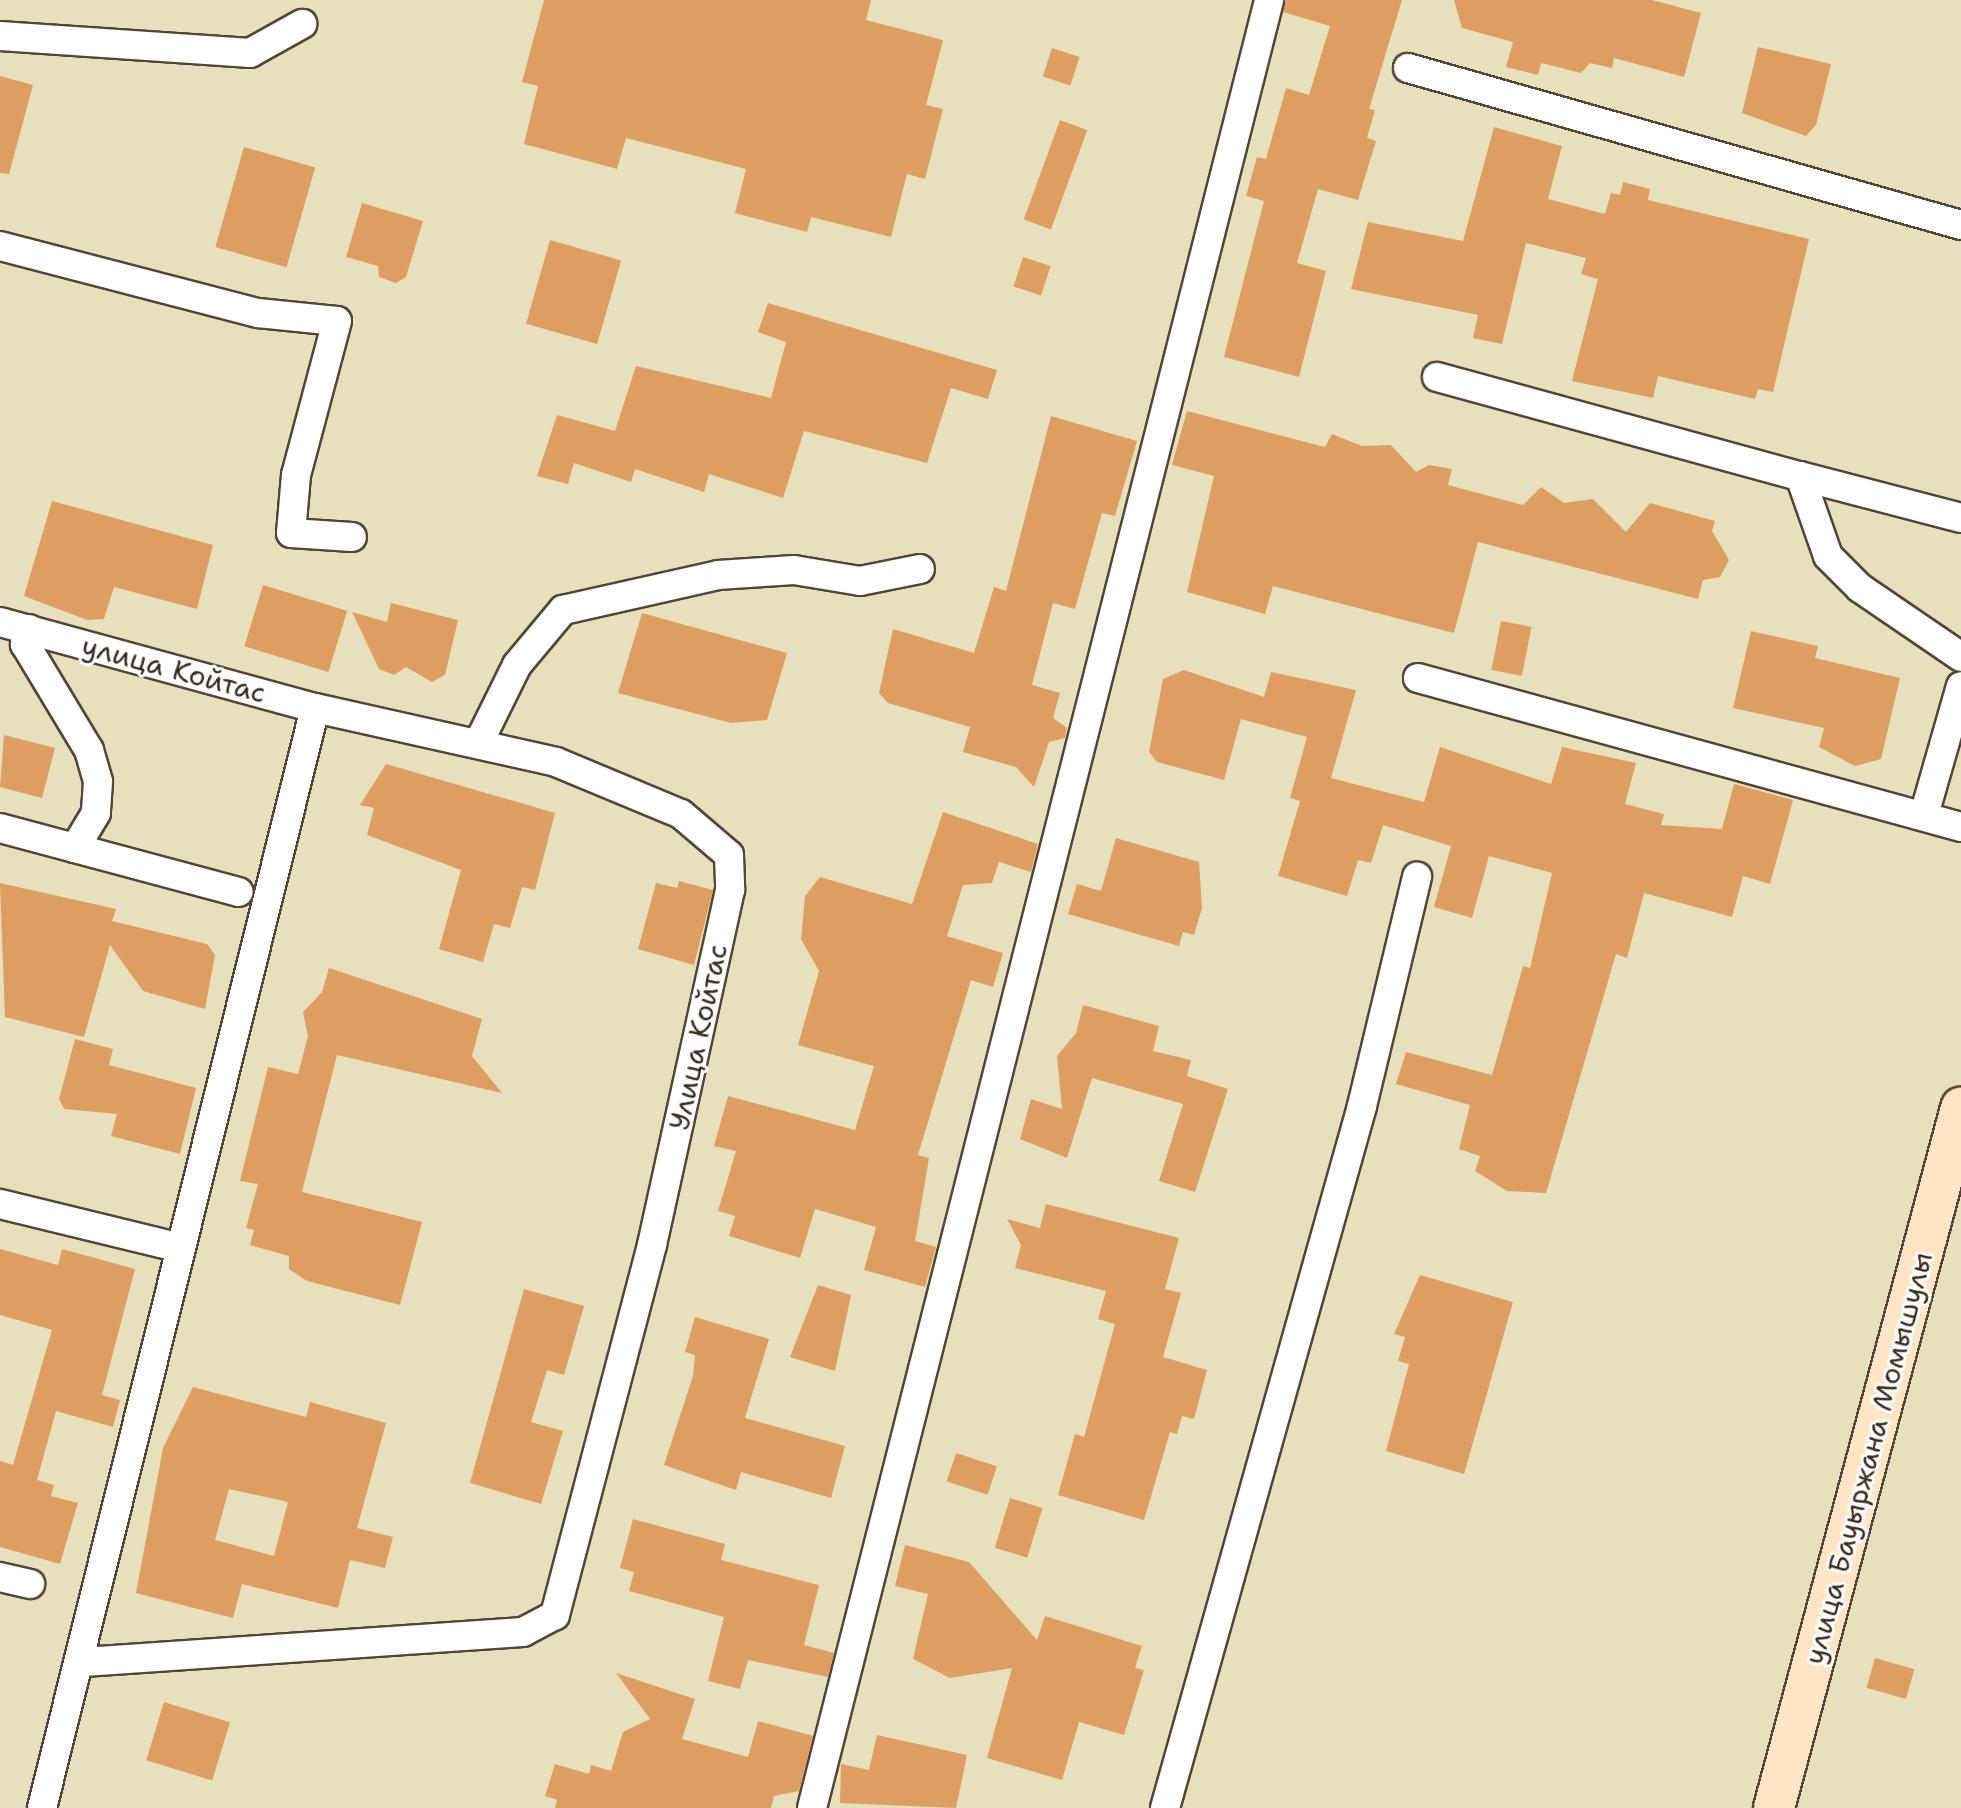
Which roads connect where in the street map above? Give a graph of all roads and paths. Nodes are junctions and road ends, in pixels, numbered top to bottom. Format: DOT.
graph roads {
  1 [pos="1269,0"];
  2 [pos="302,24"];
  3 [pos="0,36"];
  4 [pos="1408,68"];
  5 [pos="1961,225"];
  6 [pos="0,246"];
  7 [pos="1437,377"];
  8 [pos="1800,476"];
  9 [pos="1961,518"];
  10 [pos="352,537"];
  11 [pos="920,569"];
  12 [pos="0,622"];
  13 [pos="31,630"];
  14 [pos="1961,657"];
  15 [pos="1418,678"];
  16 [pos="1961,686"];
  17 [pos="315,708"];
  18 [pos="479,742"];
  19 [pos="1924,815"];
  20 [pos="1961,827"];
  21 [pos="0,828"];
  22 [pos="75,848"];
  23 [pos="1417,877"];
  24 [pos="239,892"];
  25 [pos="1961,1108"];
  26 [pos="0,1204"];
  27 [pos="176,1247"];
  28 [pos="0,1577"];
  29 [pos="30,1584"];
  30 [pos="80,1662"];
  31 [pos="42,1808"];
  32 [pos="812,1808"];
  33 [pos="1165,1808"];
  34 [pos="1774,1808"];
  1 -- 32 [label="street"];
  2 -- 3 [label="street"];
  4 -- 5 [label="street"];
  6 -- 10 [label="street"];
  7 -- 8 [label="street"];
  8 -- 9 [label="street"];
  8 -- 14 [label="street"];
  11 -- 18 [label="street"];
  12 -- 13 [label="street"];
  13 -- 17 [label="street, улица Койтас"];
  13 -- 22 [label="street"];
  15 -- 19 [label="street"];
  16 -- 19 [label="street"];
  17 -- 18 [label="street, Улица Койтас"];
  17 -- 27 [label="street"];
  18 -- 30 [label="street, Улица Койтас"];
  19 -- 20 [label="street"];
  21 -- 22 [label="street"];
  22 -- 24 [label="street"];
  23 -- 33 [label="street"];
  25 -- 34 [label="street, улица Бауыржана Момышулы"];
  26 -- 27 [label="street"];
  27 -- 30 [label="street"];
  28 -- 29 [label="street"];
  30 -- 31 [label="street"];
}
